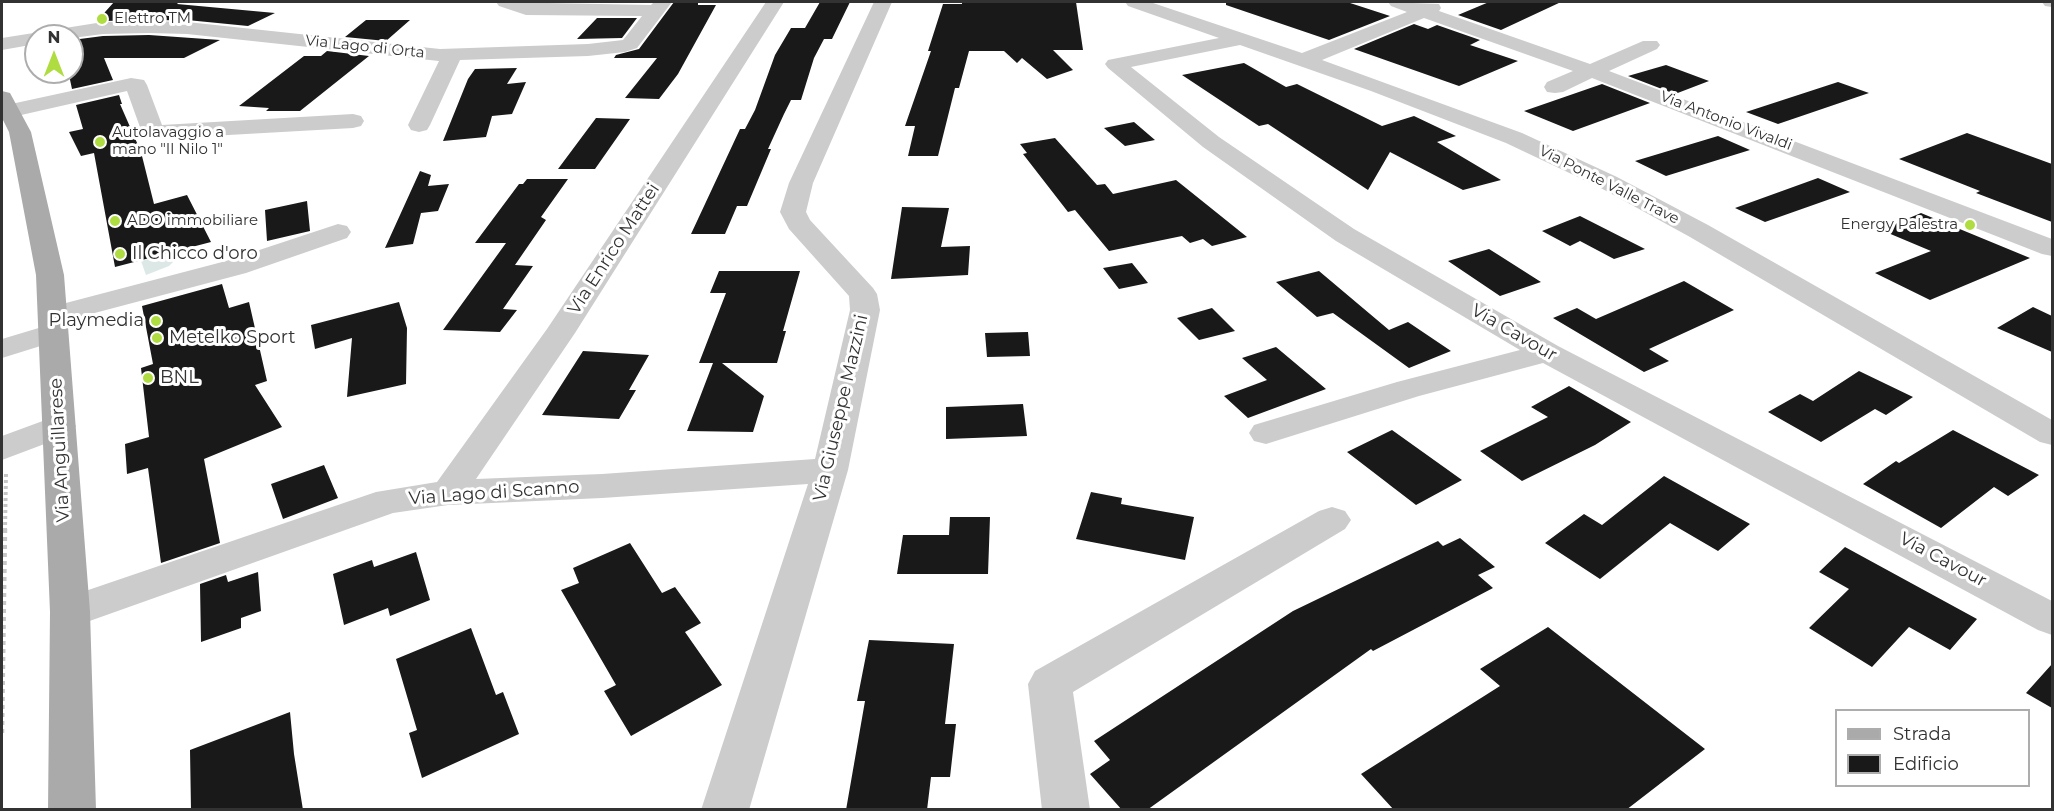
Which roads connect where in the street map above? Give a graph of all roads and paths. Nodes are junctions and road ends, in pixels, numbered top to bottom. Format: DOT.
graph roads {
  1 [pos="505,2"];
  2 [pos="775,2"];
  3 [pos="883,2"];
  4 [pos="1134,2"];
  5 [pos="1397,2"];
  6 [pos="1447,2"];
  7 [pos="659,6"];
  8 [pos="1426,11"];
  9 [pos="84,31"];
  10 [pos="1241,39"];
  11 [pos="24,40"];
  12 [pos="2,44"];
  13 [pos="1650,45"];
  14 [pos="452,56"];
  15 [pos="1303,60"];
  16 [pos="1594,72"];
  17 [pos="1555,87"];
  18 [pos="8,119"];
  19 [pos="353,121"];
  20 [pos="419,125"];
  21 [pos="338,232"];
  22 [pos="2052,248"];
  23 [pos="53,324"];
  24 [pos="2,349"];
  25 [pos="1547,353"];
  26 [pos="59,426"];
  27 [pos="2051,432"];
  28 [pos="1266,433"];
  29 [pos="4,448"];
  30 [pos="830,470"];
  31 [pos="448,493"];
  32 [pos="1332,520"];
  33 [pos="70,612"];
  34 [pos="2052,619"];
  35 [pos="2,733"];
  36 [pos="72,810"];
  37 [pos="725,810"];
  38 [pos="1066,810"];
  1 -- 7 [label="street"];
  2 -- 31 [label="street, Via Enrico Mattei"];
  3 -- 30 [label="street, Via Giuseppe Mazzini"];
  4 -- 10 [label="street, Via Ponte Valle Trave"];
  5 -- 8 [label="street, Via Antonio Vivaldi"];
  6 -- 8 [label="street"];
  7 -- 14 [label="street, Via Lago di Orta"];
  8 -- 15 [label="street"];
  8 -- 16 [label="street, Via Antonio Vivaldi"];
  9 -- 14 [label="street, Via Lago di Orta"];
  10 -- 15 [label="street, Via Ponte Valle Trave"];
  10 -- 25 [label="street, Via Cavour"];
  11 -- 12 [label="street"];
  13 -- 16 [label="street"];
  14 -- 20 [label="street"];
  15 -- 27 [label="street, Via Ponte Valle Trave"];
  16 -- 17 [label="street"];
  16 -- 22 [label="street, Via Antonio Vivaldi"];
  18 -- 19 [label="street"];
  18 -- 23 [label="main road, Via Anguillarese"];
  21 -- 23 [label="street"];
  23 -- 24 [label="street"];
  23 -- 26 [label="main road, Via Anguillarese"];
  25 -- 28 [label="street"];
  25 -- 34 [label="street, Via Cavour"];
  26 -- 29 [label="street"];
  26 -- 33 [label="main road, Via Anguillarese"];
  29 -- 35 [label="path"];
  30 -- 31 [label="street, Via Lago di Scanno"];
  30 -- 37 [label="street, Via Giuseppe Mazzini"];
  31 -- 33 [label="street, Via Lago di Scanno"];
  32 -- 38 [label="street"];
  33 -- 36 [label="main road, Via Anguillarese"];
}
